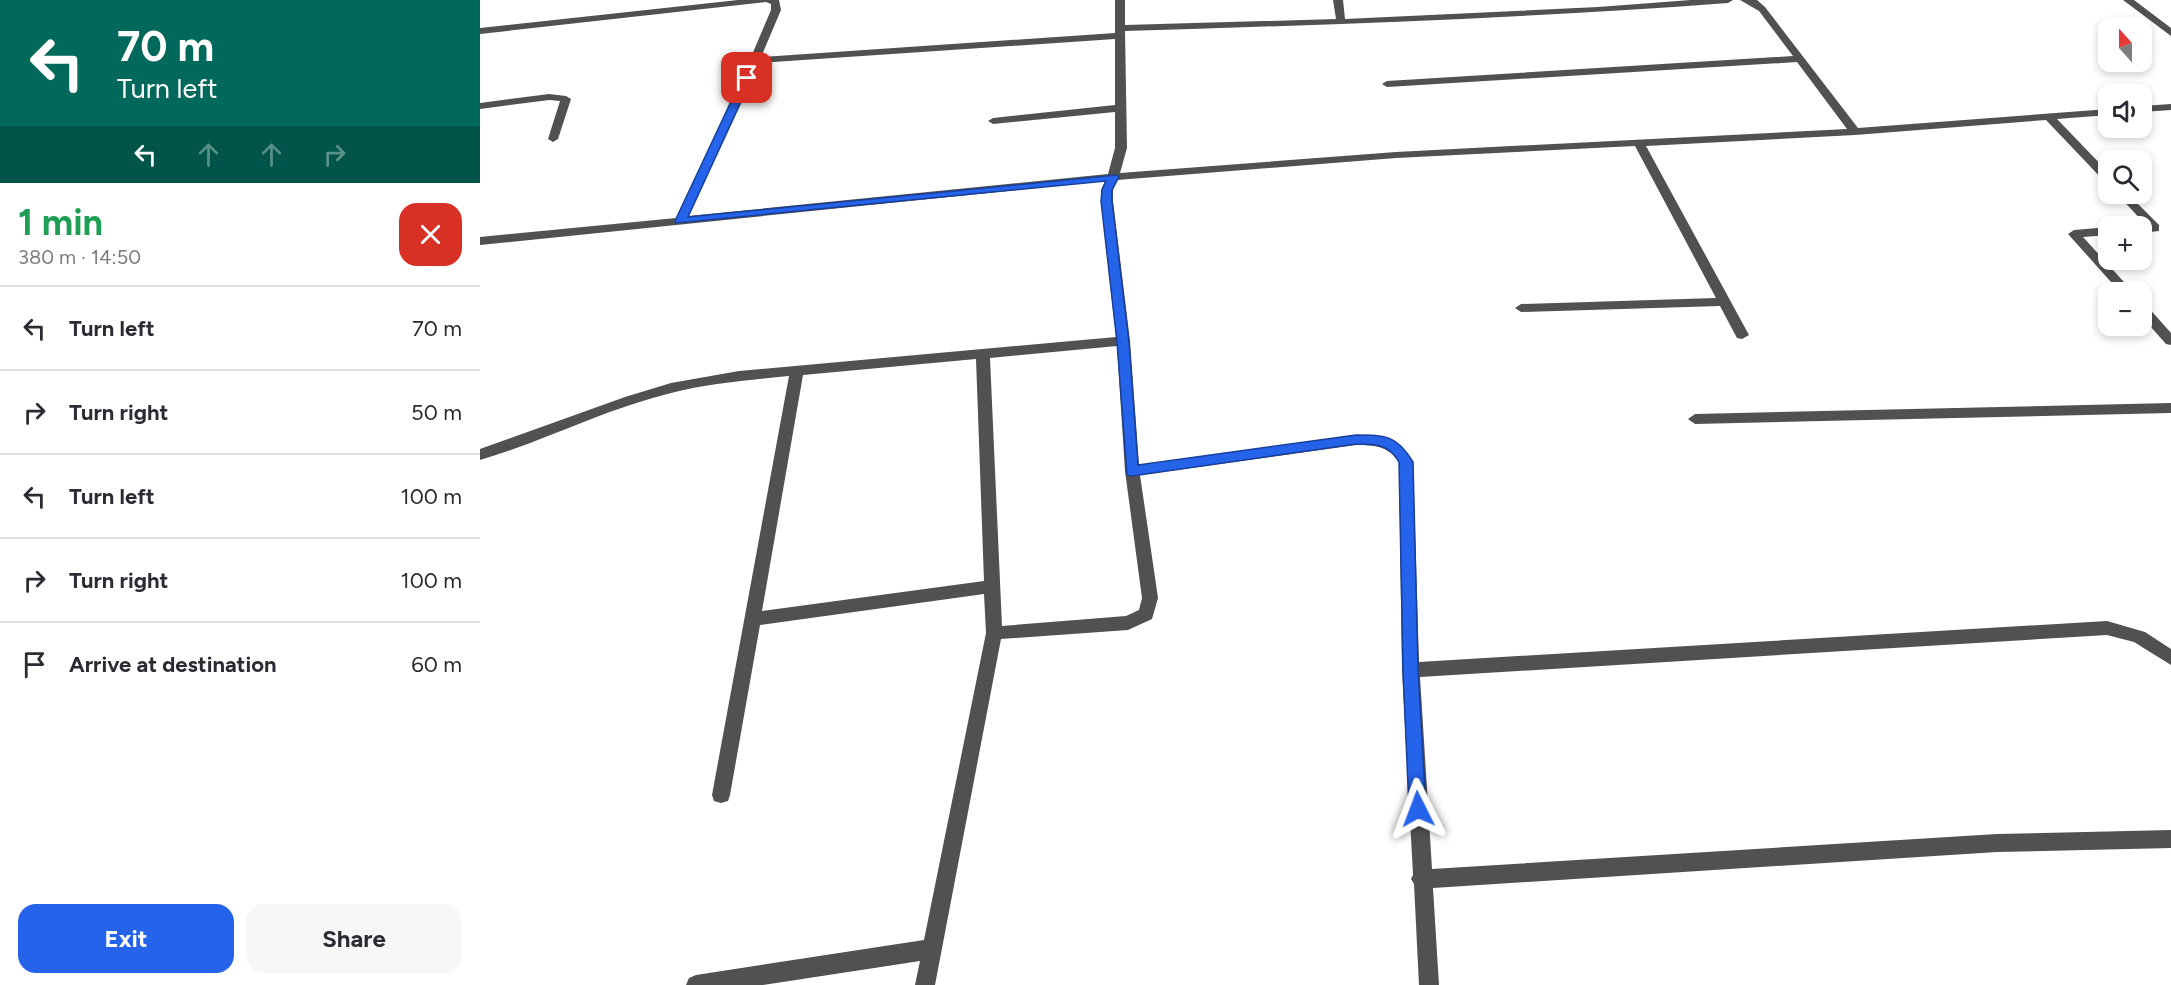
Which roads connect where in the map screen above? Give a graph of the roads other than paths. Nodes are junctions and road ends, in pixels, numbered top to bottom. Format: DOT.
graph roads {
  1 [pos="764,0"];
  2 [pos="769,0"];
  3 [pos="1120,0"];
  4 [pos="1338,0"];
  5 [pos="1720,0"];
  6 [pos="1728,0"];
  7 [pos="1745,0"];
  8 [pos="2128,0"];
  9 [pos="1341,22"];
  10 [pos="480,31"];
  11 [pos="1119,32"];
  12 [pos="2171,33"];
  13 [pos="1800,59"];
  14 [pos="755,60"];
  15 [pos="1387,84"];
  16 [pos="480,106"];
  17 [pos="2171,107"];
  18 [pos="1120,108"];
  19 [pos="2152,108"];
  20 [pos="2098,113"];
  21 [pos="2049,117"];
  22 [pos="993,121"];
  23 [pos="1855,132"];
  24 [pos="553,139"];
  25 [pos="1639,143"];
  26 [pos="2098,168"];
  27 [pos="1113,177"];
  28 [pos="2132,204"];
  29 [pos="2143,216"];
  30 [pos="680,221"];
  31 [pos="2098,232"];
  32 [pos="480,241"];
  33 [pos="2098,260"];
  34 [pos="2107,270"];
  35 [pos="2118,282"];
  36 [pos="1725,302"];
  37 [pos="1521,308"];
  38 [pos="2152,320"];
  39 [pos="1742,335"];
  40 [pos="2171,341"];
  41 [pos="1123,342"];
  42 [pos="983,354"];
  43 [pos="797,371"];
  44 [pos="2171,408"];
  45 [pos="1695,419"];
  46 [pos="480,455"];
  47 [pos="1132,471"];
  48 [pos="993,586"];
  49 [pos="752,619"];
  50 [pos="994,633"];
  51 [pos="2171,658"];
  52 [pos="1411,670"];
  53 [pos="721,795"];
  54 [pos="2171,839"];
  55 [pos="1421,879"];
  56 [pos="933,949"];
  57 [pos="696,985"];
  58 [pos="925,985"];
  59 [pos="1429,985"];
  1 -- 10 [label="street"];
  2 -- 14 [label="street"];
  3 -- 11 [label="street"];
  4 -- 9 [label="street"];
  5 -- 6 [label="street"];
  5 -- 9 [label="street"];
  7 -- 13 [label="street"];
  8 -- 12 [label="street"];
  9 -- 11 [label="street"];
  11 -- 14 [label="street"];
  11 -- 18 [label="street"];
  13 -- 15 [label="street"];
  13 -- 23 [label="street"];
  14 -- 30 [label="street"];
  16 -- 24 [label="street"];
  17 -- 19 [label="street"];
  18 -- 22 [label="street"];
  18 -- 27 [label="street"];
  20 -- 21 [label="street"];
  21 -- 23 [label="street"];
  21 -- 26 [label="street"];
  23 -- 25 [label="street"];
  25 -- 27 [label="street"];
  25 -- 36 [label="street"];
  27 -- 30 [label="street"];
  27 -- 41 [label="street"];
  28 -- 29 [label="street"];
  30 -- 32 [label="street"];
  31 -- 33 [label="street"];
  34 -- 35 [label="street"];
  36 -- 37 [label="street"];
  36 -- 39 [label="street"];
  38 -- 40 [label="street"];
  41 -- 42 [label="street"];
  41 -- 47 [label="street"];
  42 -- 43 [label="street"];
  42 -- 48 [label="street"];
  43 -- 46 [label="street"];
  43 -- 49 [label="street"];
  44 -- 45 [label="street"];
  47 -- 50 [label="street"];
  47 -- 52 [label="street"];
  48 -- 49 [label="street"];
  48 -- 50 [label="street"];
  49 -- 53 [label="street"];
  50 -- 56 [label="street"];
  51 -- 52 [label="street"];
  52 -- 55 [label="street"];
  54 -- 55 [label="street"];
  55 -- 59 [label="street"];
  56 -- 57 [label="street"];
  56 -- 58 [label="street"];
}
